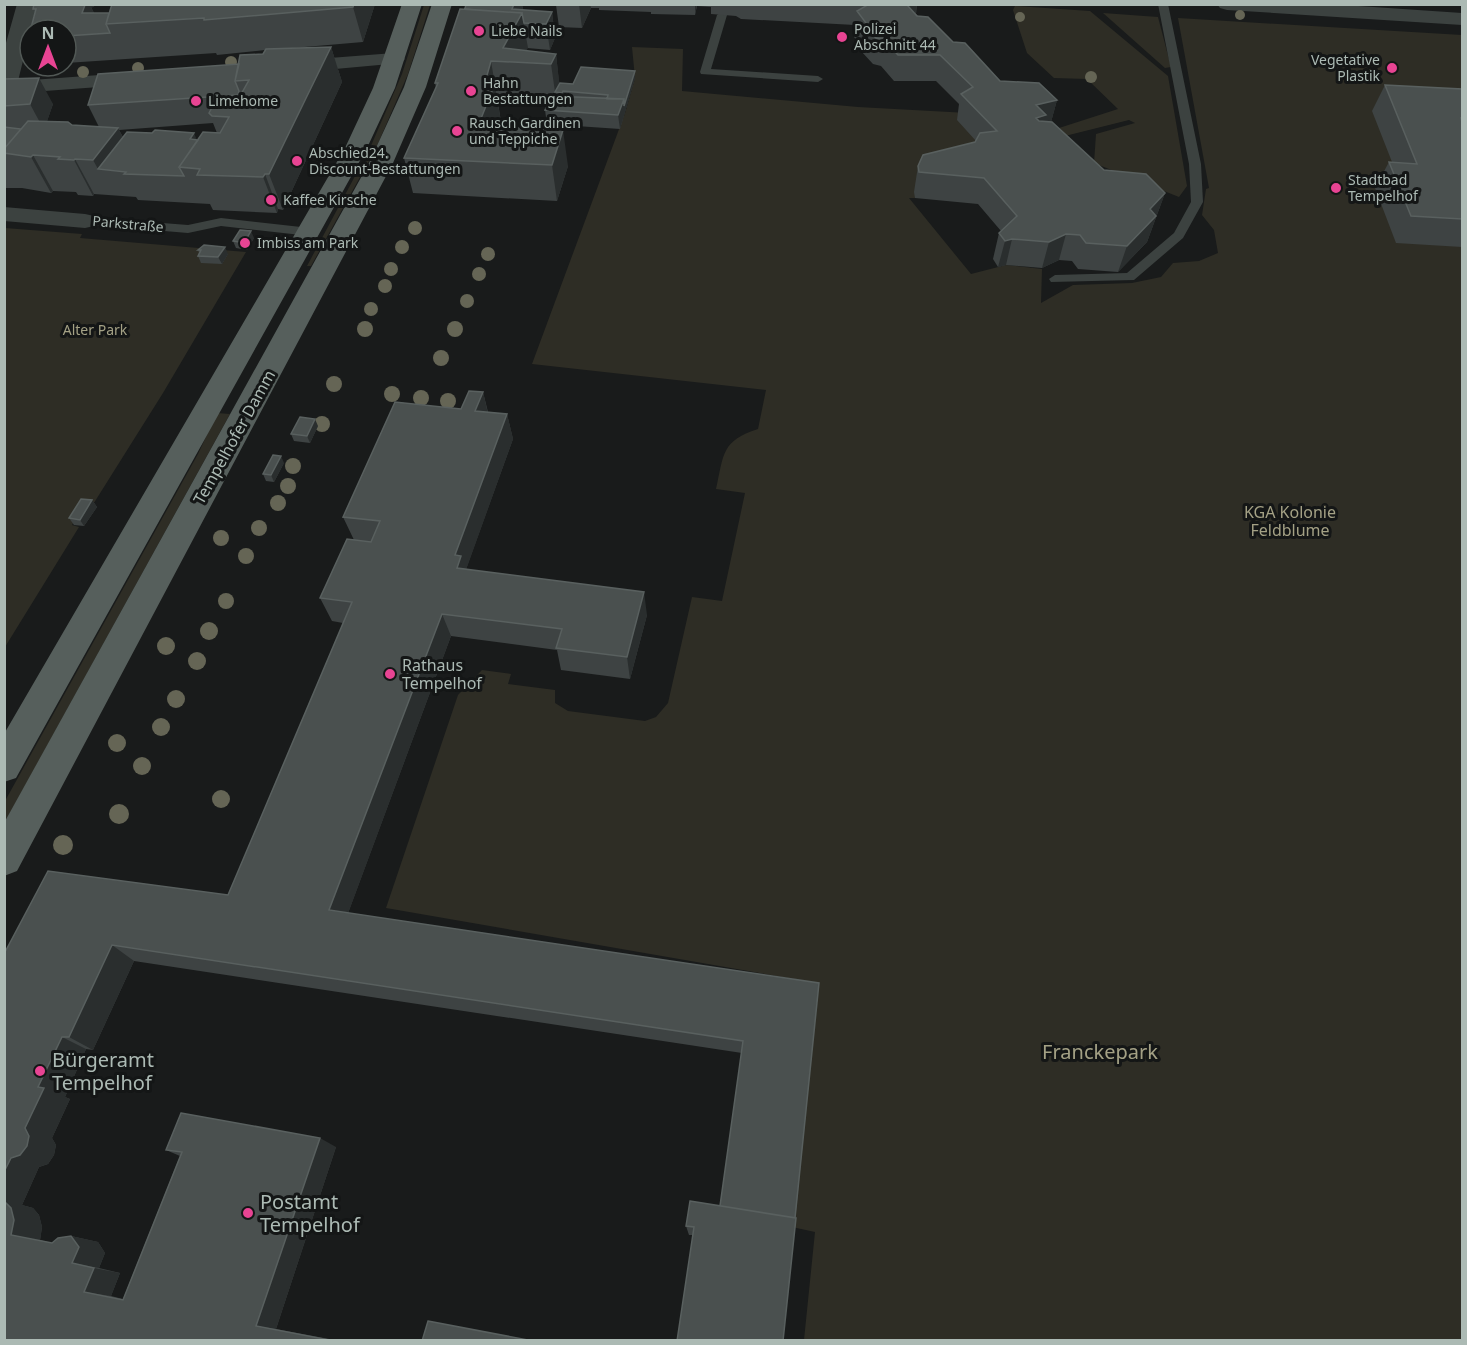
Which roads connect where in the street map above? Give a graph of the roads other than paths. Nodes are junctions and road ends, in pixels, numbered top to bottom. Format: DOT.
graph roads {
  1 [pos="27,4"];
  2 [pos="412,4"];
  3 [pos="442,4"];
  4 [pos="1163,4"];
  5 [pos="1227,4"];
  6 [pos="722,15"];
  7 [pos="1462,19"];
  8 [pos="394,59"];
  9 [pos="267,69"];
  10 [pos="160,76"];
  11 [pos="818,79"];
  12 [pos="5,88"];
  13 [pos="4,214"];
  14 [pos="85,221"];
  15 [pos="310,232"];
  16 [pos="1055,279"];
  17 [pos="4,767"];
  18 [pos="4,860"];
  1 -- 12 [label="street"];
  2 -- 8 [label="main road"];
  3 -- 18 [label="main road, Tempelhofer Damm"];
  4 -- 16 [label="lane"];
  5 -- 7 [label="street"];
  6 -- 11 [label="lane"];
  8 -- 9 [label="street"];
  8 -- 15 [label="main road"];
  10 -- 12 [label="street"];
  13 -- 14 [label="street, Parkstraße"];
  14 -- 15 [label="lane, Parkstraße"];
  15 -- 17 [label="main road"];
}
